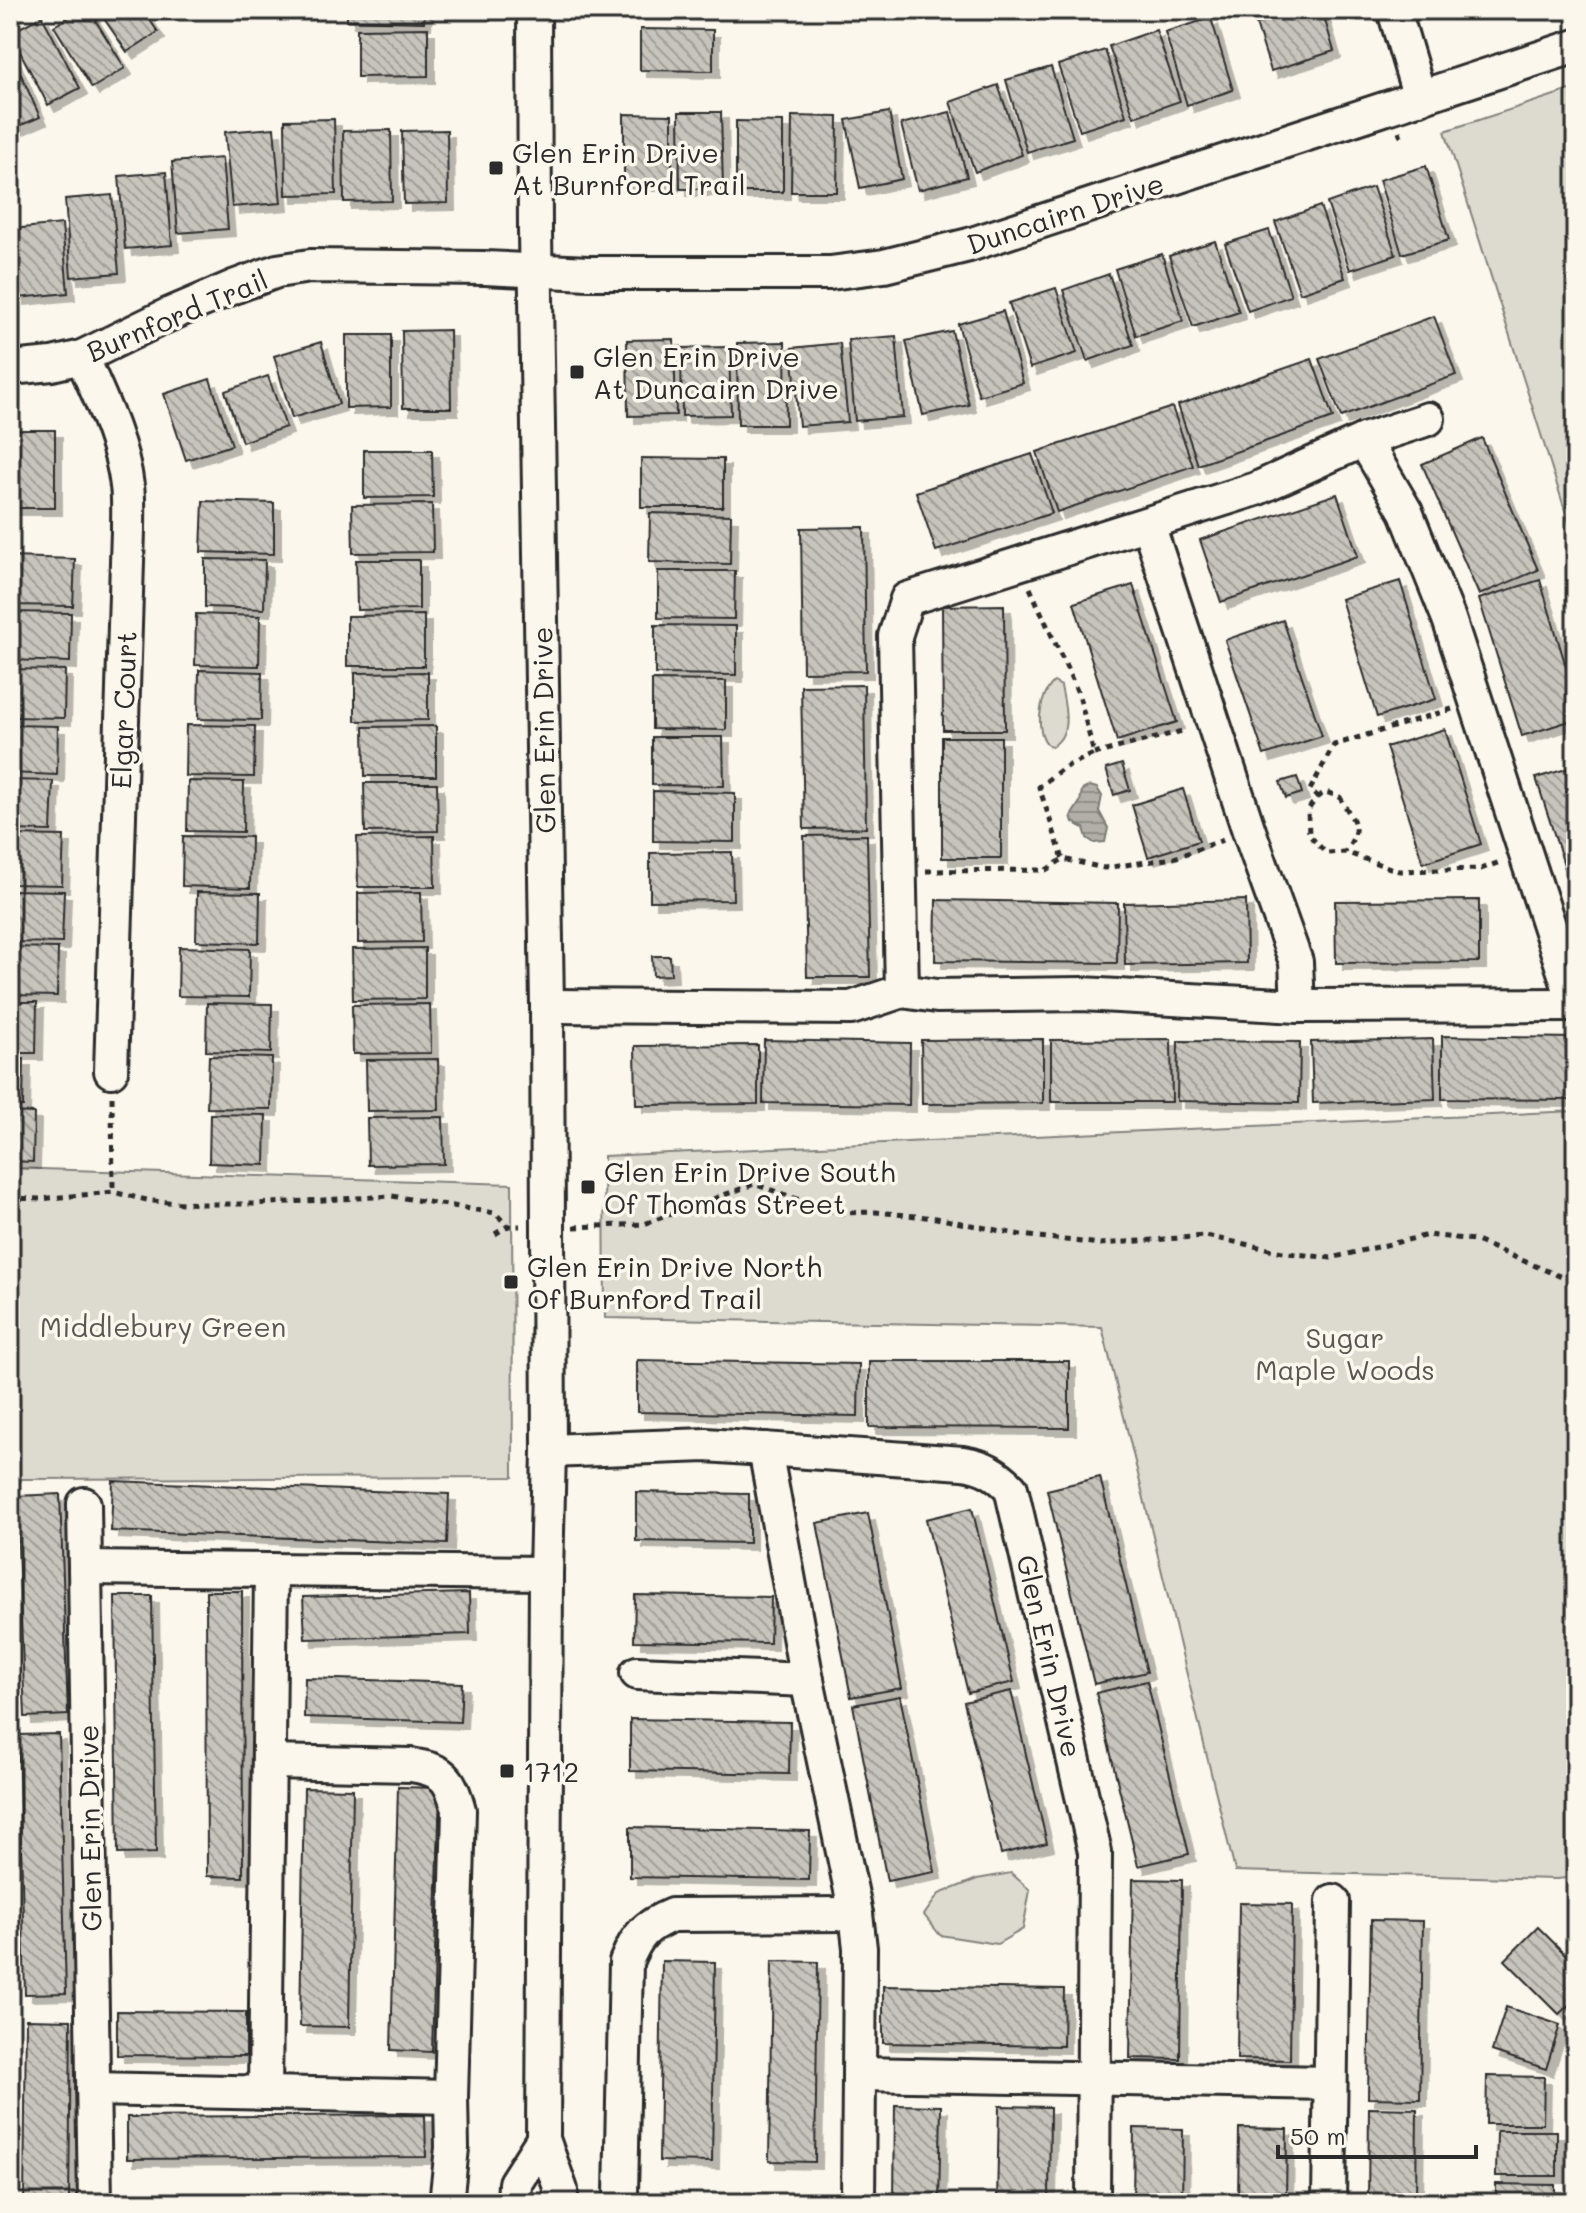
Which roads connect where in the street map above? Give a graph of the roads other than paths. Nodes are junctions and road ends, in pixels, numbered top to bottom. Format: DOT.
graph roads {
  1 [pos="534,10"];
  2 [pos="1394,10"];
  3 [pos="1576,46"];
  4 [pos="1420,98"];
  5 [pos="536,270"];
  6 [pos="82,357"];
  7 [pos="10,368"];
  8 [pos="1428,419"];
  9 [pos="1364,440"];
  10 [pos="1148,524"];
  11 [pos="902,991"];
  12 [pos="1576,1005"];
  13 [pos="547,1006"];
  14 [pos="1298,1006"];
  15 [pos="111,1071"];
  16 [pos="765,1449"];
  17 [pos="549,1451"];
  18 [pos="84,1504"];
  19 [pos="85,1568"];
  20 [pos="271,1570"];
  21 [pos="546,1573"];
  22 [pos="637,1673"];
  23 [pos="807,1680"];
  24 [pos="269,1762"];
  25 [pos="1333,1901"];
  26 [pos="856,1914"];
  27 [pos="860,2074"];
  28 [pos="1094,2078"];
  29 [pos="1330,2083"];
  30 [pos="93,2089"];
  31 [pos="265,2093"];
  32 [pos="451,2097"];
  33 [pos="543,2139"];
  34 [pos="95,2203"];
  35 [pos="446,2203"];
  36 [pos="514,2203"];
  37 [pos="561,2203"];
  38 [pos="623,2203"];
  39 [pos="858,2203"];
  40 [pos="1093,2203"];
  41 [pos="1329,2203"];
  1 -- 5 [label="street, Glen Erin Drive"];
  2 -- 4 [label="street"];
  3 -- 4 [label="street, Duncairn Drive"];
  4 -- 5 [label="street, Duncairn Drive"];
  5 -- 6 [label="street, Burnford Trail"];
  5 -- 13 [label="street, Glen Erin Drive"];
  6 -- 7 [label="street, Burnford Trail"];
  6 -- 15 [label="street, Elgar Court"];
  8 -- 9 [label="street"];
  9 -- 10 [label="street"];
  9 -- 12 [label="street"];
  10 -- 11 [label="street"];
  10 -- 14 [label="street"];
  11 -- 13 [label="street"];
  11 -- 14 [label="street"];
  12 -- 14 [label="street"];
  13 -- 17 [label="street, Glen Erin Drive"];
  16 -- 17 [label="street, Glen Erin Drive"];
  16 -- 23 [label="street"];
  16 -- 28 [label="street, Glen Erin Drive"];
  17 -- 21 [label="street, Glen Erin Drive"];
  18 -- 19 [label="street, Glen Erin Drive"];
  19 -- 20 [label="street"];
  19 -- 30 [label="street, Glen Erin Drive"];
  20 -- 21 [label="street"];
  20 -- 24 [label="street"];
  21 -- 33 [label="street, Glen Erin Drive"];
  22 -- 23 [label="street"];
  23 -- 26 [label="street"];
  24 -- 31 [label="street"];
  24 -- 32 [label="street"];
  25 -- 29 [label="street"];
  26 -- 27 [label="street"];
  26 -- 38 [label="street"];
  27 -- 28 [label="street"];
  27 -- 39 [label="street"];
  28 -- 29 [label="street"];
  28 -- 40 [label="street, Glen Erin Drive"];
  29 -- 41 [label="street"];
  30 -- 31 [label="street"];
  30 -- 34 [label="street, Glen Erin Drive"];
  31 -- 32 [label="street"];
  32 -- 35 [label="street"];
  33 -- 36 [label="street"];
  33 -- 37 [label="street, Glen Erin Drive"];
}
